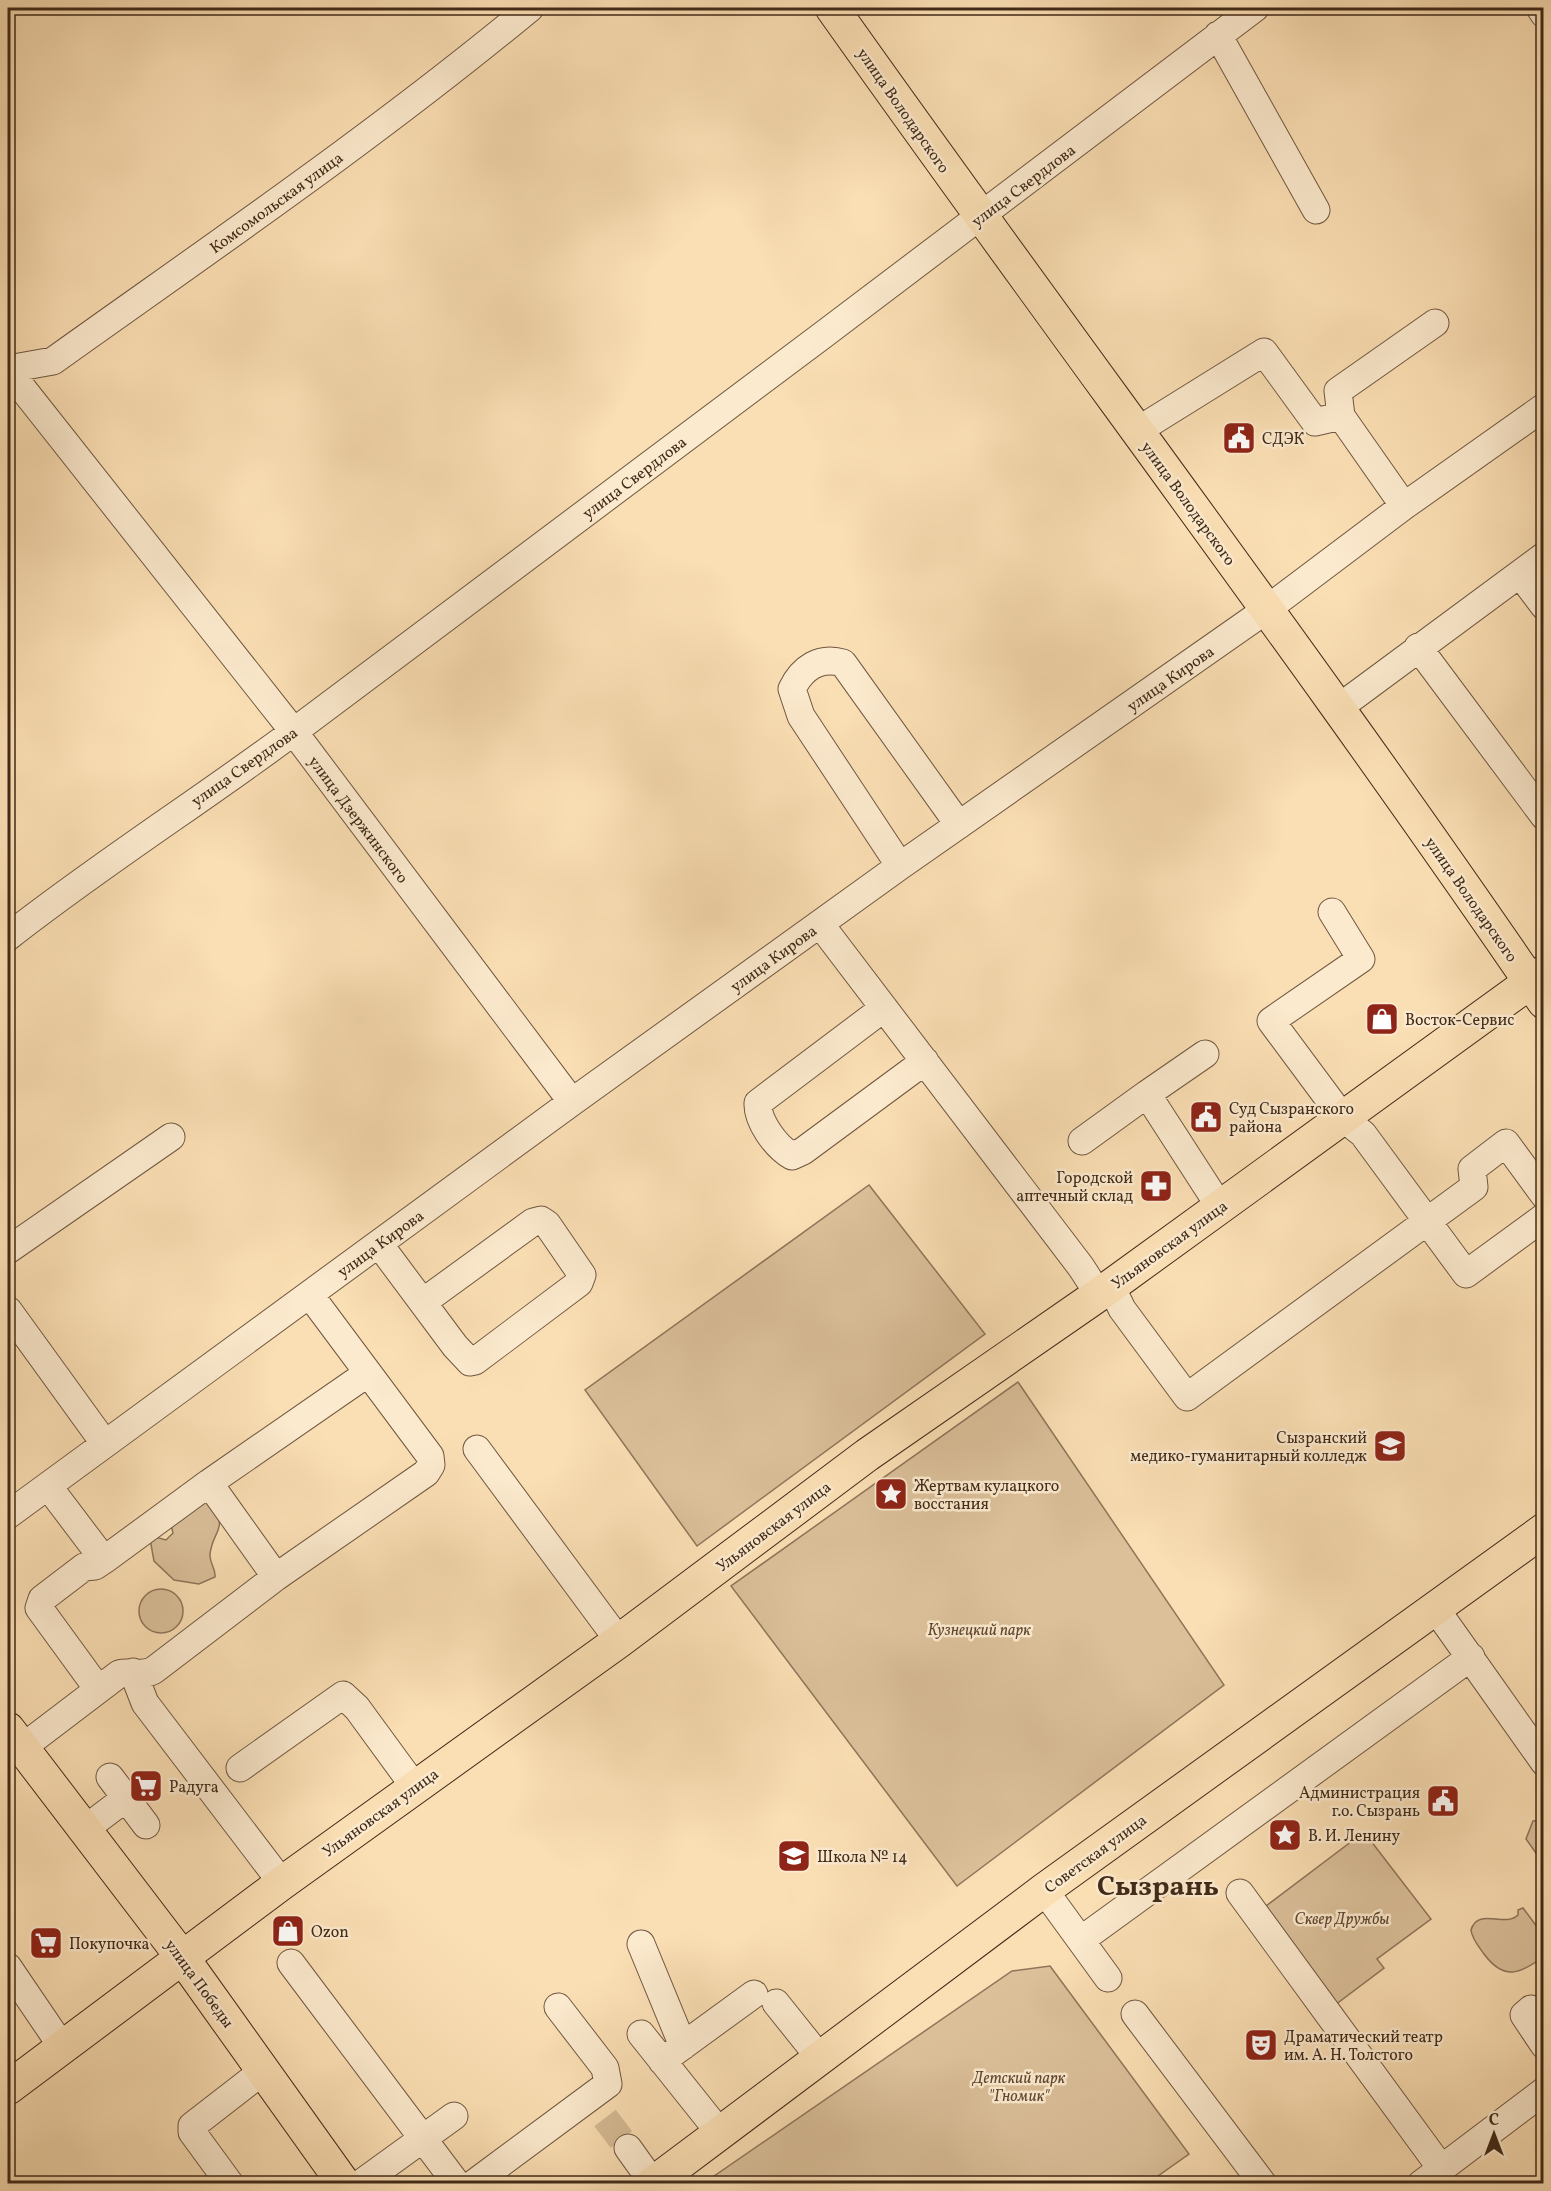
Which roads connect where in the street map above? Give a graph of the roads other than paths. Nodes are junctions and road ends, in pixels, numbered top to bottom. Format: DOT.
graph roads {
  1 [pos="530,8"];
  2 [pos="832,8"];
  3 [pos="1255,8"];
  4 [pos="1540,8"];
  5 [pos="1544,14"];
  6 [pos="1218,35"];
  7 [pos="1316,210"];
  8 [pos="980,217"];
  9 [pos="1435,323"];
  10 [pos="8,370"];
  11 [pos="1544,407"];
  12 [pos="1341,416"];
  13 [pos="1137,431"];
  14 [pos="1404,506"];
  15 [pos="1544,556"];
  16 [pos="1520,574"];
  17 [pos="1544,606"];
  18 [pos="1266,610"];
  19 [pos="1418,647"];
  20 [pos="1337,709"];
  21 [pos="294,732"];
  22 [pos="1544,816"];
  23 [pos="959,825"];
  24 [pos="900,866"];
  25 [pos="1332,912"];
  26 [pos="820,924"];
  27 [pos="8,937"];
  28 [pos="1539,985"];
  29 [pos="884,1008"];
  30 [pos="1205,1054"];
  31 [pos="925,1061"];
  32 [pos="1147,1095"];
  33 [pos="572,1102"];
  34 [pos="1343,1118"];
  35 [pos="171,1137"];
  36 [pos="1082,1141"];
  37 [pos="1544,1195"];
  38 [pos="1220,1207"];
  39 [pos="1544,1217"];
  40 [pos="1427,1221"];
  41 [pos="380,1244"];
  42 [pos="8,1250"];
  43 [pos="1105,1290"];
  44 [pos="310,1295"];
  45 [pos="423,1302"];
  46 [pos="8,1310"];
  47 [pos="368,1373"];
  48 [pos="105,1443"];
  49 [pos="477,1449"];
  50 [pos="209,1483"];
  51 [pos="48,1486"];
  52 [pos="8,1515"];
  53 [pos="1544,1530"];
  54 [pos="104,1560"];
  55 [pos="276,1577"];
  56 [pos="1436,1608"];
  57 [pos="619,1641"];
  58 [pos="1471,1657"];
  59 [pos="133,1672"];
  60 [pos="98,1689"];
  61 [pos="15,1738"];
  62 [pos="1544,1762"];
  63 [pos="240,1768"];
  64 [pos="414,1786"];
  65 [pos="146,1824"];
  66 [pos="84,1829"];
  67 [pos="282,1883"];
  68 [pos="1044,1890"];
  69 [pos="1240,1893"];
  70 [pos="1082,1940"];
  71 [pos="641,1944"];
  72 [pos="182,1957"];
  73 [pos="291,1963"];
  74 [pos="8,1967"];
  75 [pos="1108,1978"];
  76 [pos="558,2007"];
  77 [pos="1531,2009"];
  78 [pos="1135,2014"];
  79 [pos="641,2034"];
  80 [pos="1544,2045"];
  81 [pos="63,2048"];
  82 [pos="673,2054"];
  83 [pos="820,2058"];
  84 [pos="264,2071"];
  85 [pos="8,2088"];
  86 [pos="1544,2091"];
  87 [pos="454,2116"];
  88 [pos="720,2133"];
  89 [pos="423,2138"];
  90 [pos="627,2148"];
  91 [pos="1431,2178"];
  92 [pos="653,2183"];
  93 [pos="230,2184"];
  94 [pos="344,2184"];
  95 [pos="360,2184"];
  96 [pos="457,2184"];
  97 [pos="474,2184"];
  98 [pos="1263,2184"];
  1 -- 10 [label="street, Комсомольская улица"];
  2 -- 8 [label="main road, улица Володарского"];
  3 -- 6 [label="street, улица Свердлова"];
  4 -- 5 [label="street"];
  6 -- 7 [label="street"];
  6 -- 8 [label="street, улица Свердлова"];
  8 -- 13 [label="main road, улица Володарского"];
  8 -- 21 [label="street, улица Свердлова"];
  9 -- 12 [label="street"];
  10 -- 21 [label="street, улица Дзержинского"];
  11 -- 14 [label="street, улица Кирова"];
  12 -- 13 [label="street"];
  12 -- 14 [label="street"];
  13 -- 18 [label="main road, улица Володарского"];
  14 -- 18 [label="street, улица Кирова"];
  15 -- 16 [label="street"];
  16 -- 17 [label="street"];
  16 -- 19 [label="street"];
  18 -- 20 [label="main road, улица Володарского"];
  18 -- 23 [label="street, улица Кирова"];
  19 -- 20 [label="street"];
  19 -- 22 [label="street"];
  20 -- 28 [label="main road, улица Володарского"];
  21 -- 27 [label="street, улица Свердлова"];
  21 -- 33 [label="street, улица Дзержинского"];
  23 -- 24 [label="street, улица Кирова"];
  23 -- 24 [label="street"];
  24 -- 26 [label="street, улица Кирова"];
  25 -- 34 [label="street"];
  26 -- 29 [label="street"];
  26 -- 33 [label="street, улица Кирова"];
  28 -- 34 [label="main road, Ульяновская улица"];
  29 -- 31 [label="street"];
  29 -- 31 [label="street"];
  30 -- 32 [label="street"];
  31 -- 43 [label="street"];
  32 -- 36 [label="street"];
  32 -- 38 [label="street"];
  33 -- 41 [label="street, улица Кирова"];
  34 -- 38 [label="main road, Ульяновская улица"];
  34 -- 40 [label="street"];
  35 -- 42 [label="street"];
  37 -- 40 [label="street"];
  38 -- 43 [label="main road, Ульяновская улица"];
  39 -- 40 [label="street"];
  40 -- 43 [label="street"];
  41 -- 44 [label="street, улица Кирова"];
  41 -- 45 [label="street"];
  43 -- 57 [label="main road, Ульяновская улица"];
  44 -- 47 [label="street"];
  44 -- 48 [label="street, улица Кирова"];
  45 -- 45 [label="street"];
  46 -- 48 [label="street"];
  47 -- 50 [label="street"];
  47 -- 55 [label="street"];
  48 -- 51 [label="street, улица Кирова"];
  49 -- 57 [label="street"];
  50 -- 54 [label="street"];
  50 -- 55 [label="street"];
  51 -- 52 [label="street, улица Кирова"];
  51 -- 54 [label="street"];
  53 -- 56 [label="main road, Советская улица"];
  54 -- 60 [label="street"];
  55 -- 59 [label="street"];
  56 -- 58 [label="street"];
  56 -- 68 [label="main road, Советская улица"];
  57 -- 64 [label="main road, Ульяновская улица"];
  58 -- 62 [label="street"];
  58 -- 70 [label="street"];
  59 -- 60 [label="street"];
  59 -- 67 [label="street"];
  60 -- 61 [label="street"];
  61 -- 66 [label="main road, улица Победы"];
  63 -- 64 [label="street"];
  64 -- 67 [label="main road, Ульяновская улица"];
  65 -- 66 [label="street"];
  66 -- 72 [label="main road, улица Победы"];
  67 -- 72 [label="main road, Ульяновская улица"];
  68 -- 70 [label="street"];
  68 -- 83 [label="main road, Советская улица"];
  69 -- 91 [label="street"];
  70 -- 75 [label="street"];
  71 -- 82 [label="street"];
  72 -- 81 [label="main road, Ульяновская улица"];
  72 -- 84 [label="main road, улица Победы"];
  73 -- 89 [label="street"];
  74 -- 81 [label="street"];
  76 -- 97 [label="street"];
  77 -- 80 [label="street"];
  78 -- 98 [label="street"];
  79 -- 82 [label="street"];
  81 -- 85 [label="main road, Ульяновская улица"];
  82 -- 83 [label="street"];
  82 -- 88 [label="street"];
  83 -- 88 [label="main road, Советская улица"];
  84 -- 93 [label="street"];
  84 -- 94 [label="main road, улица Победы"];
  86 -- 91 [label="street"];
  87 -- 89 [label="street"];
  88 -- 92 [label="main road, Советская улица"];
  89 -- 95 [label="street"];
  89 -- 96 [label="street"];
  90 -- 92 [label="street"];
}
